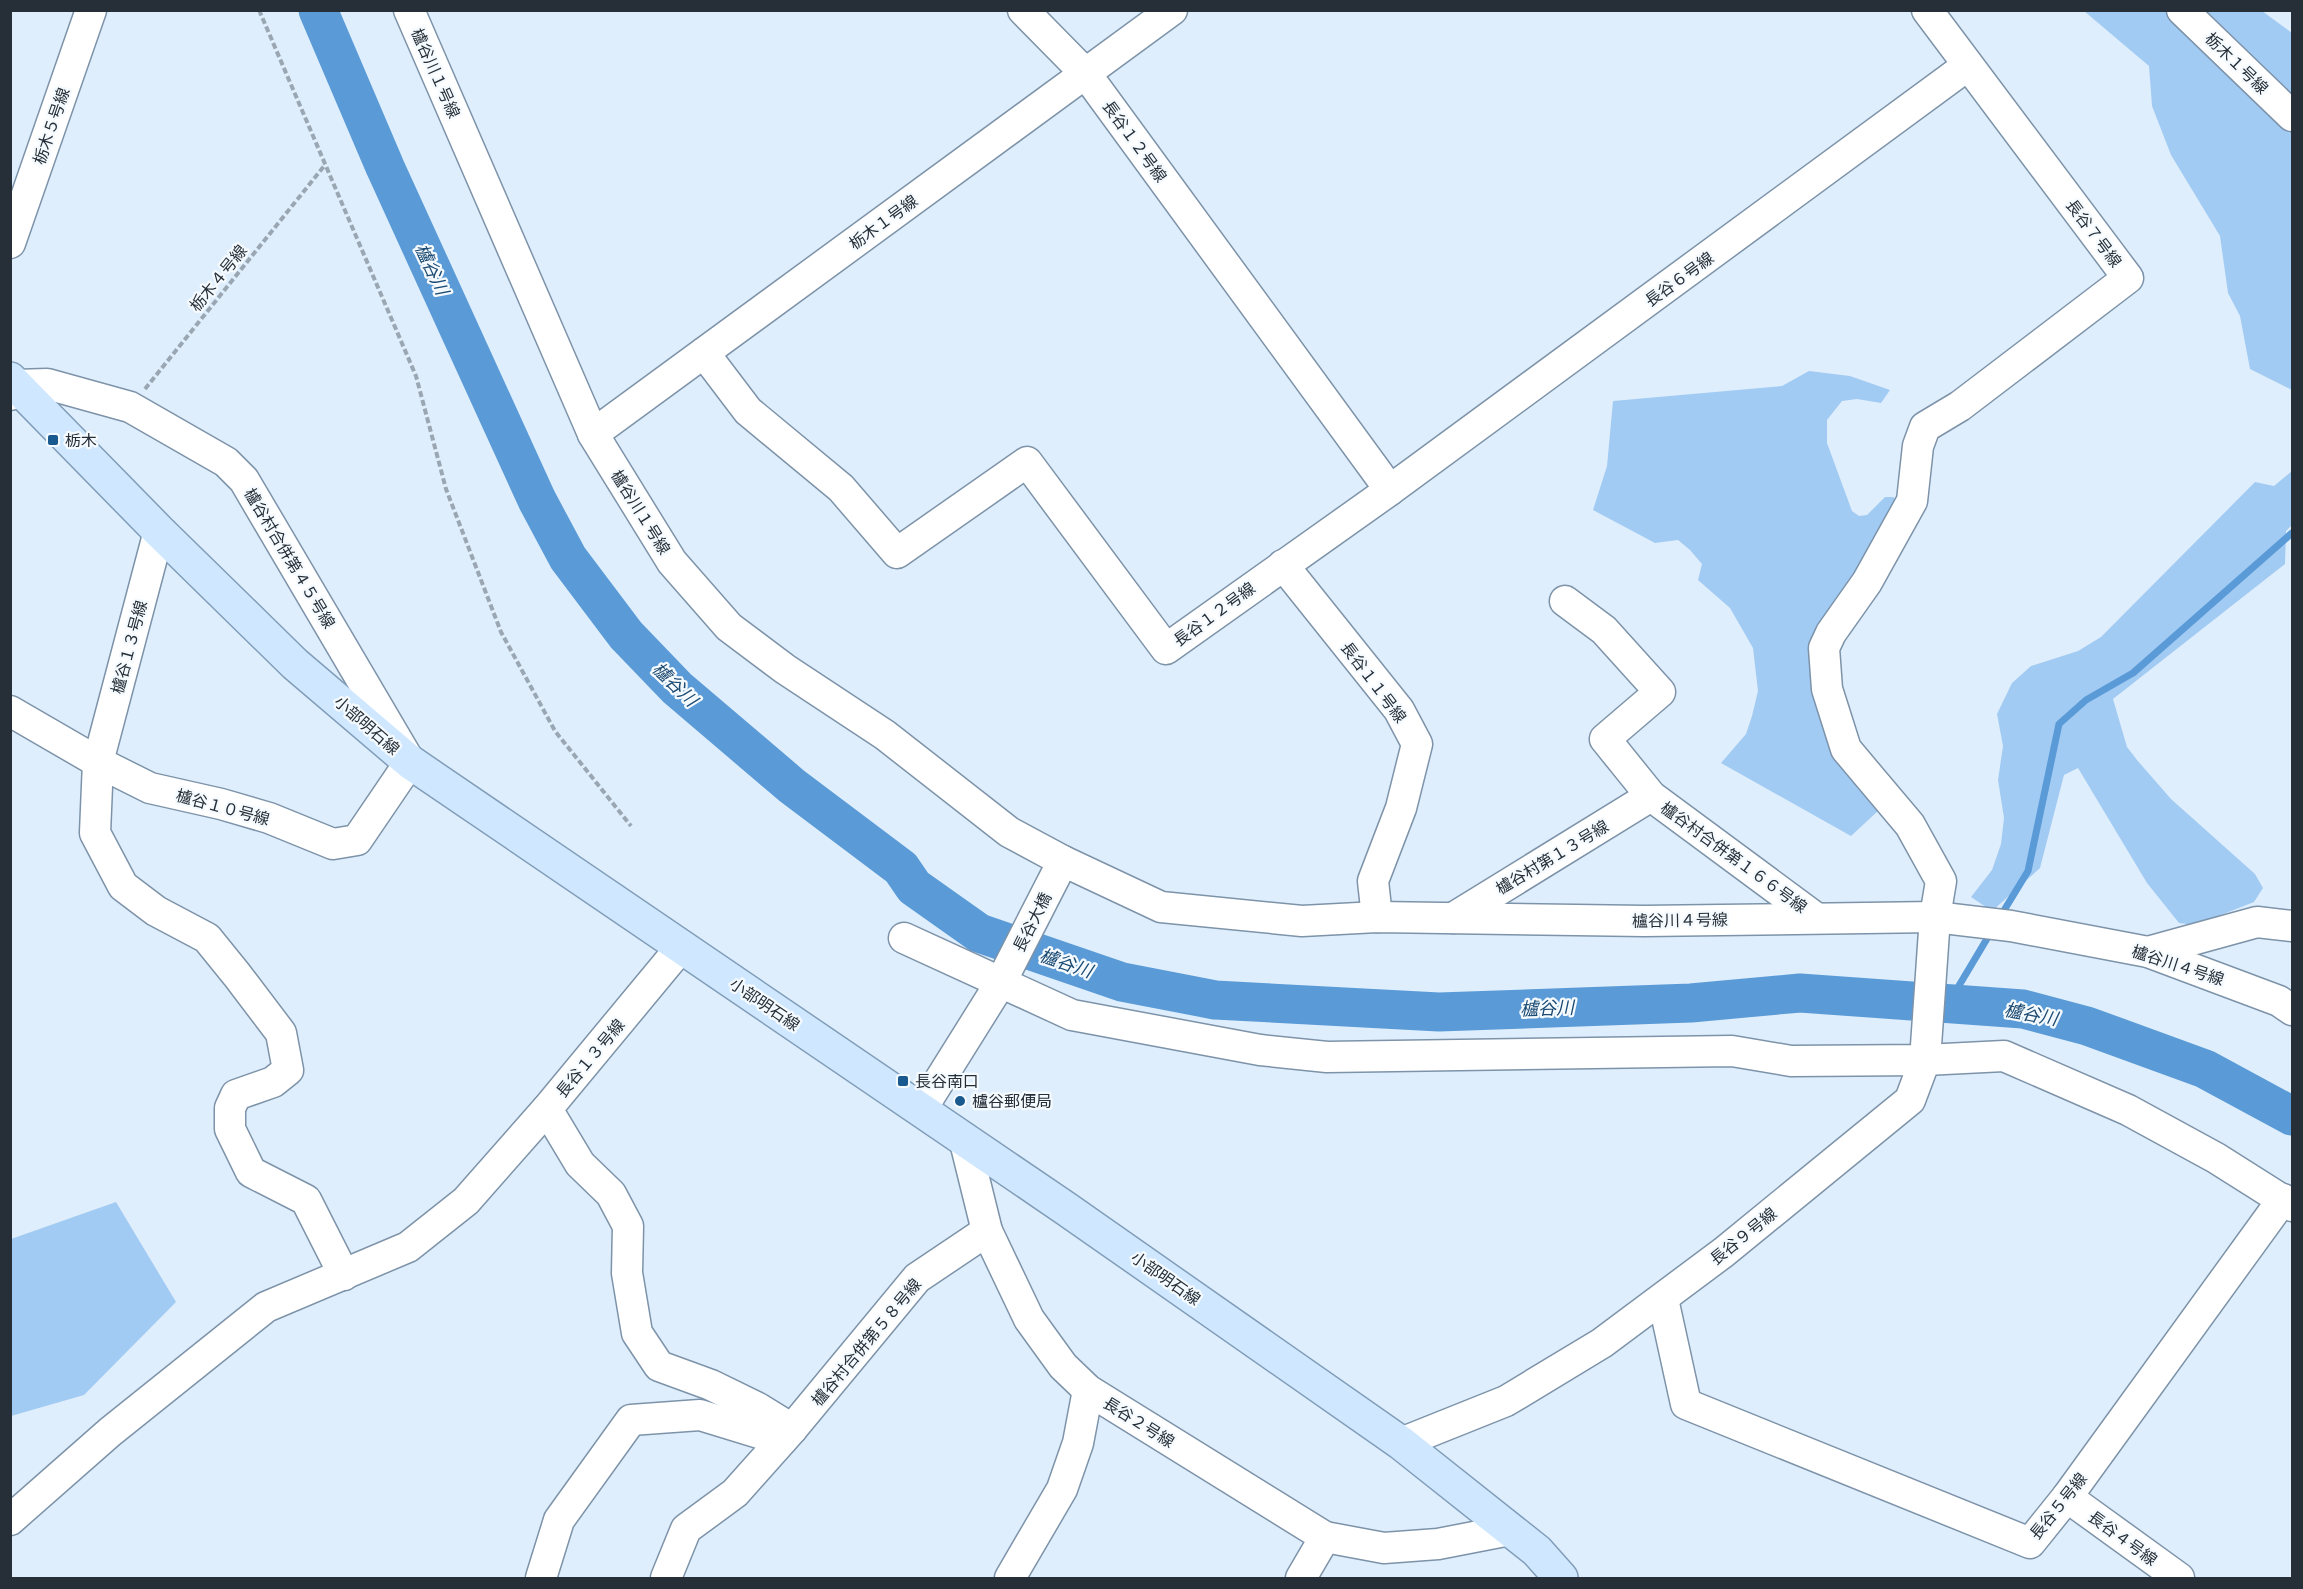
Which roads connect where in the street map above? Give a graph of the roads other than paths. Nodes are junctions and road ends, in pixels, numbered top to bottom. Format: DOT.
graph roads {
  1 [pos="92,10"];
  2 [pos="409,10"];
  3 [pos="1023,10"];
  4 [pos="1172,10"];
  5 [pos="1927,10"];
  6 [pos="2182,10"];
  7 [pos="1967,66"];
  8 [pos="1086,74"];
  9 [pos="2292,116"];
  10 [pos="10,243"];
  11 [pos="704,353"];
  12 [pos="12,386"];
  13 [pos="593,434"];
  14 [pos="1390,490"];
  15 [pos="1912,501"];
  16 [pos="159,531"];
  17 [pos="1284,565"];
  18 [pos="1565,601"];
  19 [pos="10,711"];
  20 [pos="98,762"];
  21 [pos="410,762"];
  22 [pos="1652,796"];
  23 [pos="1063,861"];
  24 [pos="1935,916"];
  25 [pos="1377,917"];
  26 [pos="1453,918"];
  27 [pos="1816,918"];
  28 [pos="2292,926"];
  29 [pos="904,938"];
  30 [pos="682,946"];
  31 [pos="2148,952"];
  32 [pos="1000,982"];
  33 [pos="2292,1010"];
  34 [pos="1925,1060"];
  35 [pos="547,1109"];
  36 [pos="921,1110"];
  37 [pos="964,1138"];
  38 [pos="2288,1202"];
  39 [pos="987,1231"];
  40 [pos="344,1275"];
  41 [pos="1663,1299"];
  42 [pos="1088,1390"];
  43 [pos="787,1435"];
  44 [pos="1401,1443"];
  45 [pos="2067,1497"];
  46 [pos="10,1520"];
  47 [pos="1510,1530"];
  48 [pos="1325,1537"];
  49 [pos="541,1578"];
  50 [pos="666,1578"];
  51 [pos="1010,1578"];
  52 [pos="1301,1578"];
  53 [pos="1561,1578"];
  54 [pos="2179,1578"];
  1 -- 10 [label="street, 栃木５号線"];
  2 -- 13 [label="street, 櫨谷川１号線"];
  3 -- 8 [label="street, 長谷１２号線"];
  4 -- 8 [label="street, 栃木１号線"];
  5 -- 7 [label="street, 長谷７号線"];
  6 -- 9 [label="street, 栃木１号線"];
  7 -- 14 [label="street, 長谷６号線"];
  7 -- 15 [label="street, 長谷７号線"];
  8 -- 11 [label="street, 栃木１号線"];
  8 -- 14 [label="street, 長谷１２号線"];
  11 -- 13 [label="street, 栃木１号線"];
  11 -- 17 [label="street, 長谷１２号線"];
  12 -- 16 [label="main road, 小部明石線"];
  12 -- 21 [label="street, 櫨谷村合併第４５号線"];
  13 -- 23 [label="street, 櫨谷川１号線"];
  14 -- 17 [label="street, 長谷１２号線"];
  15 -- 24 [label="street, 長谷９号線"];
  16 -- 20 [label="street, 櫨谷１３号線"];
  16 -- 21 [label="main road, 小部明石線"];
  17 -- 25 [label="street, 長谷１１号線"];
  18 -- 22 [label="street, 櫨谷村合併第１６６号線"];
  19 -- 20 [label="street, 櫨谷１０号線"];
  20 -- 21 [label="street, 櫨谷１０号線"];
  20 -- 40 [label="street, 櫨谷１３号線"];
  21 -- 30 [label="main road, 小部明石線"];
  22 -- 26 [label="street, 櫨谷村第１３号線"];
  22 -- 27 [label="street, 櫨谷村合併第１６６号線"];
  23 -- 25 [label="street, 櫨谷川４号線"];
  23 -- 32 [label="street, 長谷大橋"];
  24 -- 27 [label="street, 櫨谷川４号線"];
  24 -- 31 [label="street, 櫨谷川４号線"];
  24 -- 34 [label="street, 長谷９号線"];
  25 -- 26 [label="street, 櫨谷川４号線"];
  26 -- 27 [label="street, 櫨谷川４号線"];
  28 -- 31 [label="street"];
  29 -- 32 [label="street"];
  30 -- 35 [label="street, 長谷１３号線"];
  30 -- 36 [label="main road, 小部明石線"];
  31 -- 33 [label="street, 櫨谷川４号線"];
  32 -- 34 [label="street"];
  32 -- 36 [label="street, 長谷大橋"];
  34 -- 38 [label="street"];
  34 -- 41 [label="street, 長谷９号線"];
  35 -- 40 [label="street"];
  35 -- 43 [label="street, 長谷１３号線"];
  36 -- 37 [label="main road, 小部明石線"];
  37 -- 39 [label="street"];
  37 -- 44 [label="main road, 小部明石線"];
  38 -- 45 [label="street, 長谷５号線"];
  39 -- 42 [label="street"];
  39 -- 43 [label="street, 櫨谷村合併第５８号線"];
  40 -- 46 [label="street"];
  41 -- 44 [label="street, 長谷９号線"];
  41 -- 45 [label="street, 長谷５号線"];
  42 -- 48 [label="street, 長谷２号線"];
  42 -- 51 [label="street, 長谷２号線"];
  43 -- 49 [label="street"];
  43 -- 50 [label="street, 櫨谷村合併第５８号線"];
  44 -- 47 [label="main road, 小部明石線"];
  45 -- 54 [label="street, 長谷４号線"];
  47 -- 48 [label="street"];
  47 -- 53 [label="main road, 小部明石線"];
  48 -- 52 [label="street"];
}
